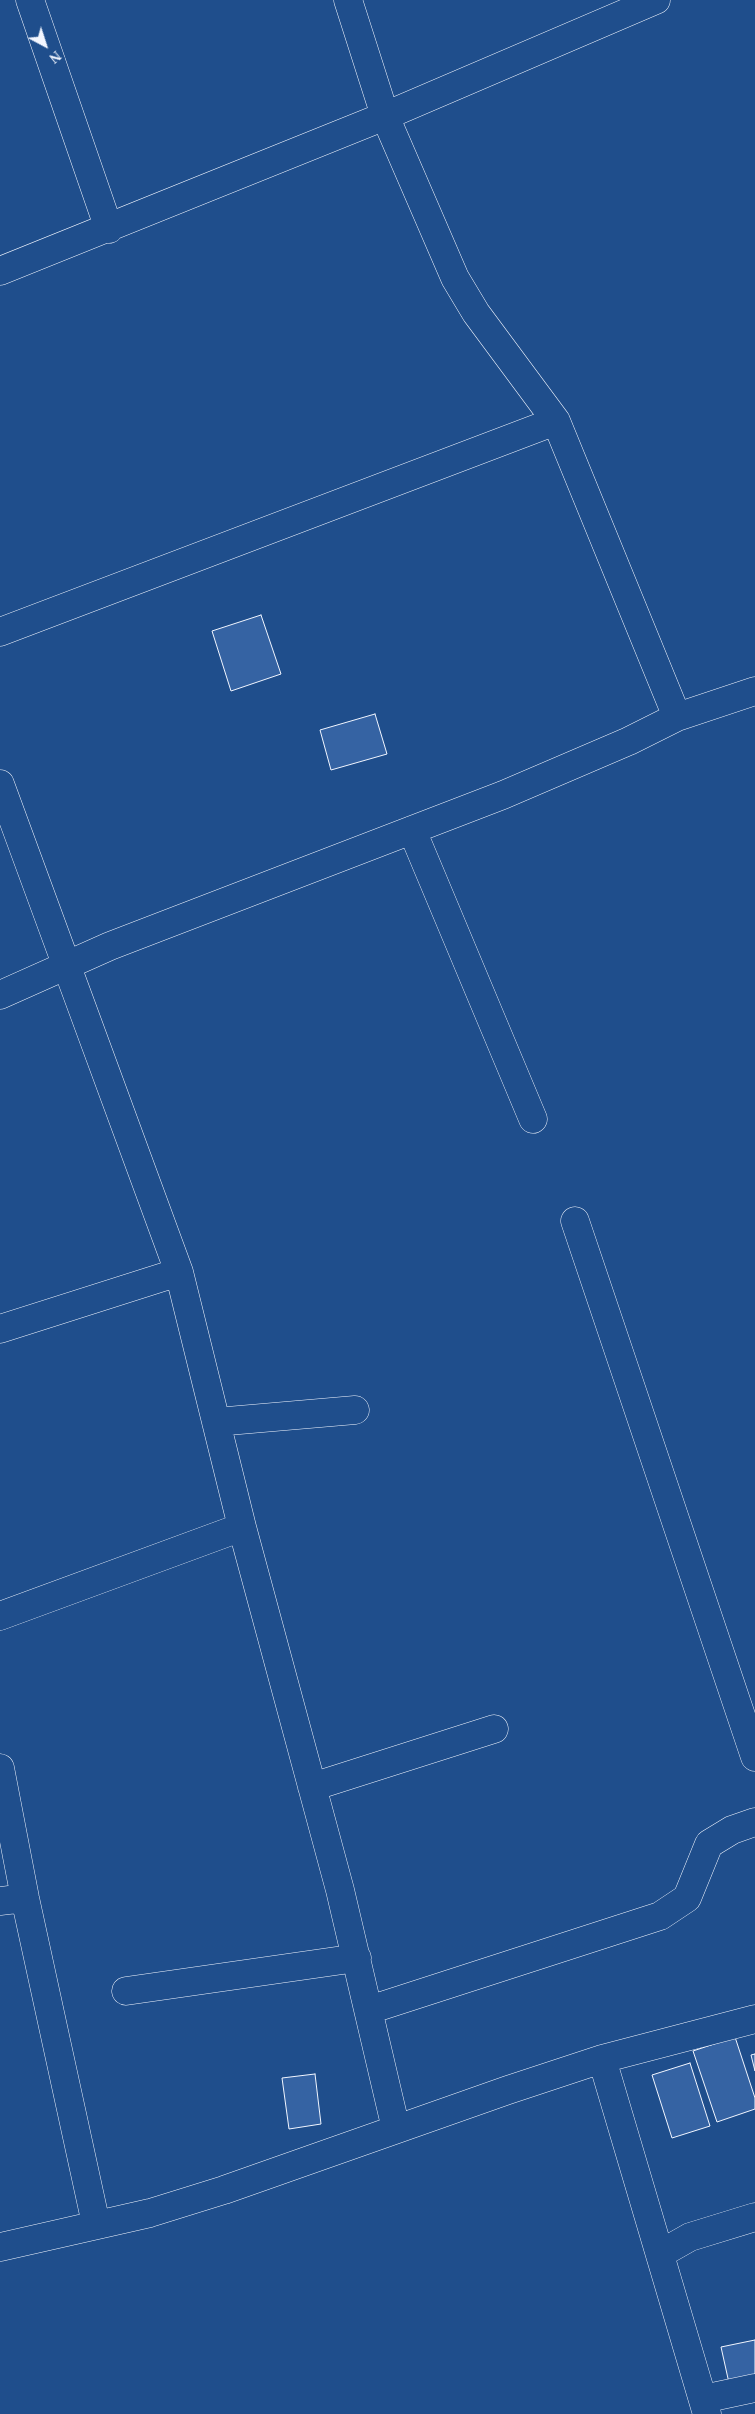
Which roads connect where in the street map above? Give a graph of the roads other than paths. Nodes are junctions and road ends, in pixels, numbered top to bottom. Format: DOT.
graph roads {
  1 [pos="30,0"];
  2 [pos="348,0"];
  3 [pos="656,0"];
  4 [pos="385,116"];
  5 [pos="109,229"];
  6 [pos="0,270"];
  7 [pos="556,421"];
  8 [pos="0,632"];
  9 [pos="755,690"];
  10 [pos="677,716"];
  11 [pos="0,784"];
  12 [pos="412,830"];
  13 [pos="67,966"];
  14 [pos="0,996"];
  15 [pos="534,1118"];
  16 [pos="575,1221"];
  17 [pos="179,1272"];
  18 [pos="0,1329"];
  19 [pos="355,1410"];
  20 [pos="216,1422"];
  21 [pos="242,1527"];
  22 [pos="0,1616"];
  23 [pos="494,1729"];
  24 [pos="755,1757"];
  25 [pos="0,1768"];
  26 [pos="312,1787"];
  27 [pos="755,1822"];
  28 [pos="12,1900"];
  29 [pos="357,1958"];
  30 [pos="126,1991"];
  31 [pos="369,2010"];
  32 [pos="755,2019"];
  33 [pos="602,2059"];
  34 [pos="396,2129"];
  35 [pos="755,2217"];
  36 [pos="96,2224"];
  37 [pos="0,2247"];
  38 [pos="660,2254"];
  39 [pos="755,2388"];
  40 [pos="705,2407"];
  1 -- 5 [label="street"];
  2 -- 4 [label="street"];
  3 -- 4 [label="street"];
  4 -- 5 [label="street"];
  4 -- 7 [label="street"];
  5 -- 6 [label="street"];
  7 -- 8 [label="street"];
  7 -- 10 [label="street"];
  9 -- 10 [label="street"];
  10 -- 12 [label="street"];
  11 -- 13 [label="street"];
  12 -- 13 [label="street"];
  12 -- 15 [label="street"];
  13 -- 14 [label="street"];
  13 -- 17 [label="street"];
  16 -- 24 [label="street"];
  17 -- 18 [label="street"];
  17 -- 20 [label="street"];
  19 -- 20 [label="street"];
  20 -- 21 [label="street"];
  21 -- 22 [label="street"];
  21 -- 26 [label="street"];
  23 -- 26 [label="street"];
  25 -- 28 [label="street"];
  26 -- 29 [label="street"];
  27 -- 31 [label="street"];
  28 -- 36 [label="street"];
  29 -- 30 [label="street"];
  29 -- 31 [label="street"];
  31 -- 34 [label="street"];
  32 -- 33 [label="street"];
  33 -- 34 [label="street"];
  33 -- 38 [label="street"];
  34 -- 36 [label="street"];
  35 -- 38 [label="street"];
  36 -- 37 [label="street"];
  38 -- 40 [label="street"];
  39 -- 40 [label="street"];
}
